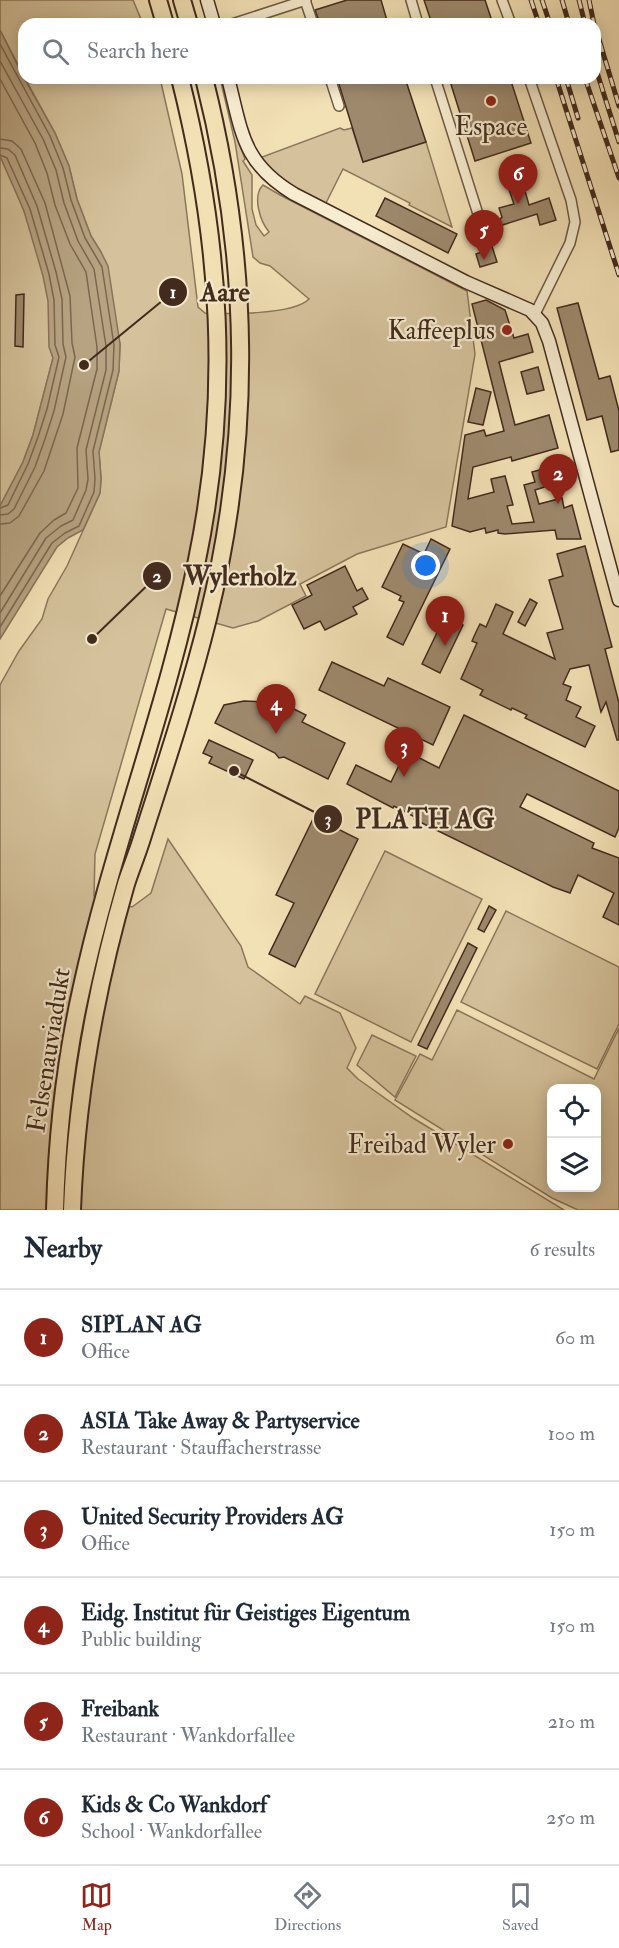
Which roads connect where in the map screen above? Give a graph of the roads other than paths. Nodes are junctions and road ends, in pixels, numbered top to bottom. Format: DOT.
graph roads {
  1 [pos="158,0"];
  2 [pos="182,0"];
  3 [pos="207,0"];
  4 [pos="306,0"];
  5 [pos="411,0"];
  6 [pos="502,0"];
  7 [pos="163,18"];
  8 [pos="187,18"];
  9 [pos="212,18"];
  10 [pos="250,18"];
  11 [pos="311,18"];
  12 [pos="416,18"];
  13 [pos="509,18"];
  14 [pos="181,84"];
  15 [pos="205,84"];
  16 [pos="230,84"];
  17 [pos="332,84"];
  18 [pos="437,84"];
  19 [pos="531,84"];
  20 [pos="339,106"];
  21 [pos="484,233"];
  22 [pos="535,314"];
  23 [pos="619,600"];
  24 [pos="55,1210"];
  25 [pos="72,1210"];
  1 -- 7 [label="highway"];
  2 -- 8 [label="highway"];
  3 -- 9 [label="street"];
  4 -- 10 [label="street"];
  4 -- 11 [label="street"];
  5 -- 12 [label="street"];
  6 -- 13 [label="street"];
  14 -- 24 [label="highway, Felsenauviadukt"];
  15 -- 25 [label="highway, Felsenauviadukt"];
  16 -- 22 [label="street"];
  17 -- 20 [label="street"];
  18 -- 21 [label="street"];
  19 -- 22 [label="street"];
  22 -- 23 [label="street"];
}
